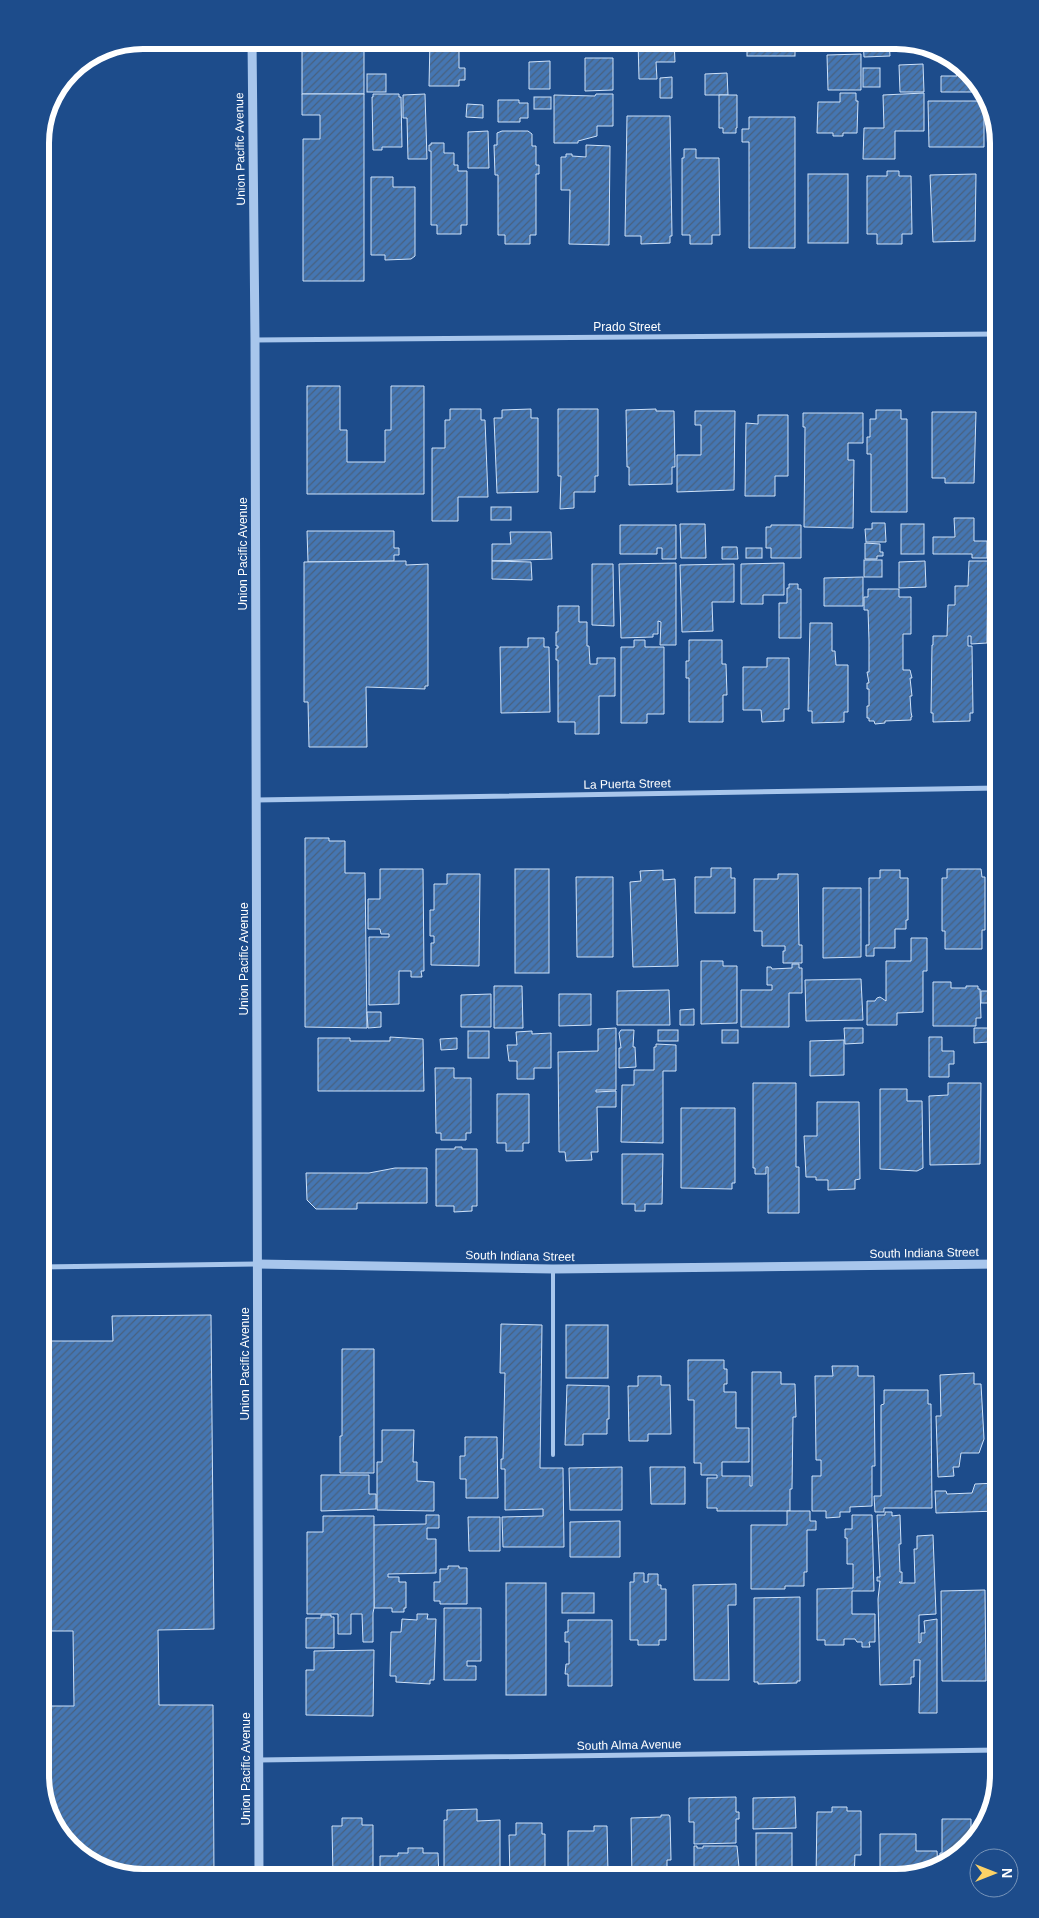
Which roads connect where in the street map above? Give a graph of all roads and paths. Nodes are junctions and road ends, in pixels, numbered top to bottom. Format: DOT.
graph roads {
  1 [pos="252,49"];
  2 [pos="990,334"];
  3 [pos="255,340"];
  4 [pos="990,788"];
  5 [pos="256,800"];
  6 [pos="257,1264"];
  7 [pos="990,1264"];
  8 [pos="49,1267"];
  9 [pos="553,1269"];
  10 [pos="553,1455"];
  11 [pos="990,1750"];
  12 [pos="259,1760"];
  13 [pos="259,1869"];
  1 -- 3 [label="street, Union Pacific Avenue"];
  2 -- 3 [label="street, Prado Street"];
  3 -- 5 [label="street, Union Pacific Avenue"];
  4 -- 5 [label="street, La Puerta Street"];
  5 -- 6 [label="street, Union Pacific Avenue"];
  6 -- 8 [label="street, South Indiana Street"];
  6 -- 9 [label="street, South Indiana Street"];
  6 -- 12 [label="street, Union Pacific Avenue"];
  7 -- 9 [label="street, South Indiana Street"];
  9 -- 10 [label="lane"];
  11 -- 12 [label="street, South Alma Avenue"];
  12 -- 13 [label="street, Union Pacific Avenue"];
}
